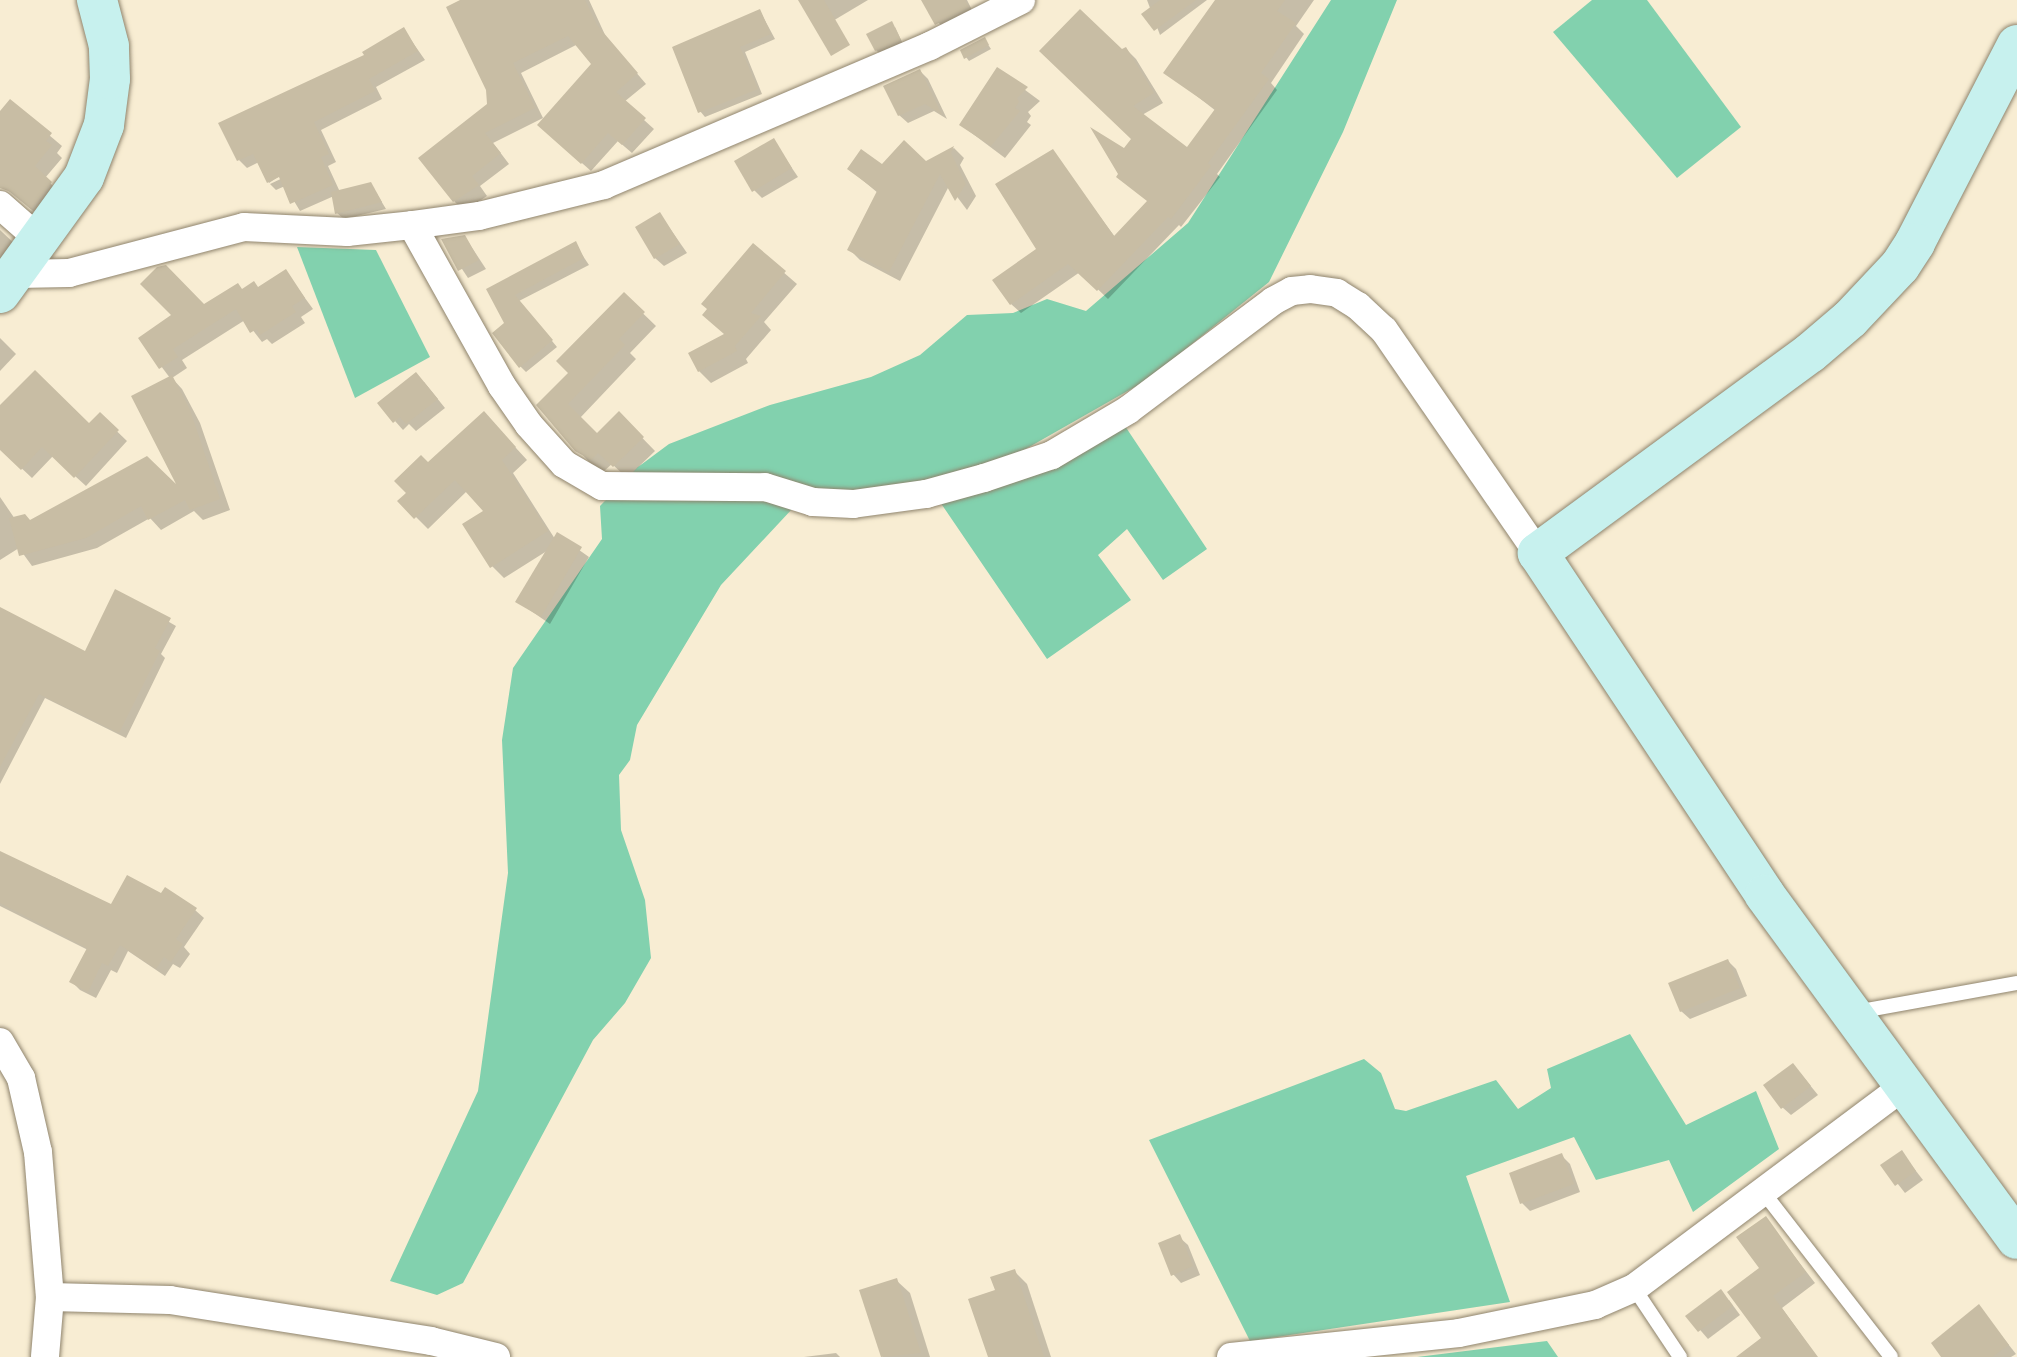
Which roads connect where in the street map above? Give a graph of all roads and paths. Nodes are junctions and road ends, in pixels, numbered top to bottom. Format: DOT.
graph roads {
  1 [pos="97,0"];
  2 [pos="1021,0"];
  3 [pos="2017,45"];
  4 [pos="0,205"];
  5 [pos="412,225"];
  6 [pos="41,241"];
  7 [pos="9,284"];
  8 [pos="1538,553"];
  9 [pos="2017,983"];
  10 [pos="1851,1013"];
  11 [pos="0,1042"];
  12 [pos="10,1085"];
  13 [pos="1903,1087"];
  14 [pos="1764,1193"];
  15 [pos="2017,1239"];
  16 [pos="1634,1288"];
  17 [pos="50,1297"];
  18 [pos="460,1354"];
  19 [pos="45,1357"];
  20 [pos="496,1357"];
  21 [pos="1231,1357"];
  22 [pos="1680,1357"];
  23 [pos="1891,1357"];
  1 -- 6 [label="street"];
  2 -- 5 [label="street"];
  3 -- 8 [label="street"];
  4 -- 6 [label="street"];
  5 -- 7 [label="street"];
  5 -- 8 [label="street"];
  6 -- 7 [label="street"];
  8 -- 10 [label="street"];
  9 -- 10 [label="lane"];
  10 -- 13 [label="street"];
  11 -- 12 [label="street"];
  12 -- 17 [label="street"];
  13 -- 14 [label="street"];
  13 -- 15 [label="street"];
  14 -- 16 [label="street"];
  14 -- 23 [label="lane"];
  16 -- 21 [label="street"];
  16 -- 22 [label="lane"];
  17 -- 18 [label="street"];
  17 -- 19 [label="street"];
  18 -- 20 [label="street"];
}
